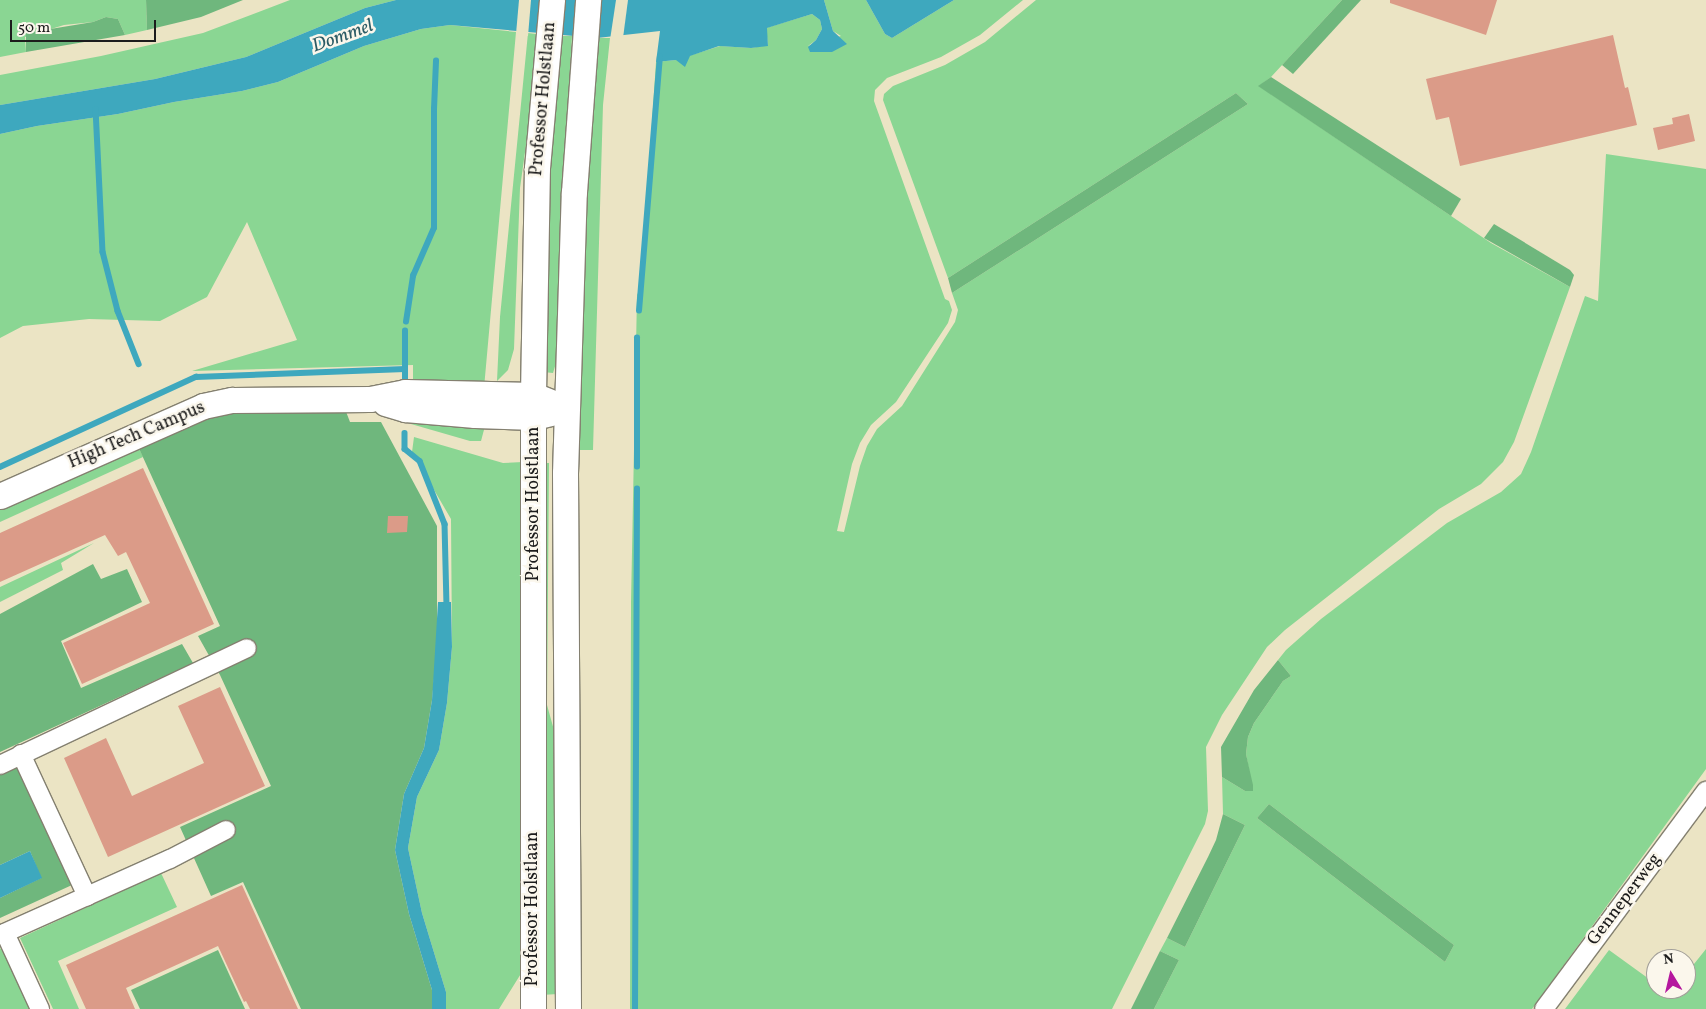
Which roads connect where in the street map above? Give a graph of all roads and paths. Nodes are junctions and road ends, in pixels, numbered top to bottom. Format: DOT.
graph roads {
  1 [pos="552,0"];
  2 [pos="588,0"];
  3 [pos="533,406"];
  4 [pos="568,408"];
  5 [pos="0,496"];
  6 [pos="248,648"];
  7 [pos="21,754"];
  8 [pos="0,765"];
  9 [pos="1706,791"];
  10 [pos="226,830"];
  11 [pos="87,896"];
  12 [pos="3,934"];
  13 [pos="40,1009"];
  14 [pos="532,1009"];
  15 [pos="568,1009"];
  16 [pos="1544,1009"];
  1 -- 3 [label="main road, Professor Holstlaan"];
  2 -- 4 [label="main road, Professor Holstlaan"];
  3 -- 4 [label="main road, High Tech Campus"];
  3 -- 5 [label="main road, High Tech Campus"];
  3 -- 14 [label="main road, Professor Holstlaan"];
  4 -- 15 [label="main road, Professor Holstlaan"];
  6 -- 7 [label="street"];
  7 -- 8 [label="street"];
  7 -- 11 [label="street"];
  9 -- 16 [label="street, Genneperweg"];
  10 -- 11 [label="street"];
  11 -- 12 [label="street"];
  12 -- 13 [label="street"];
}
